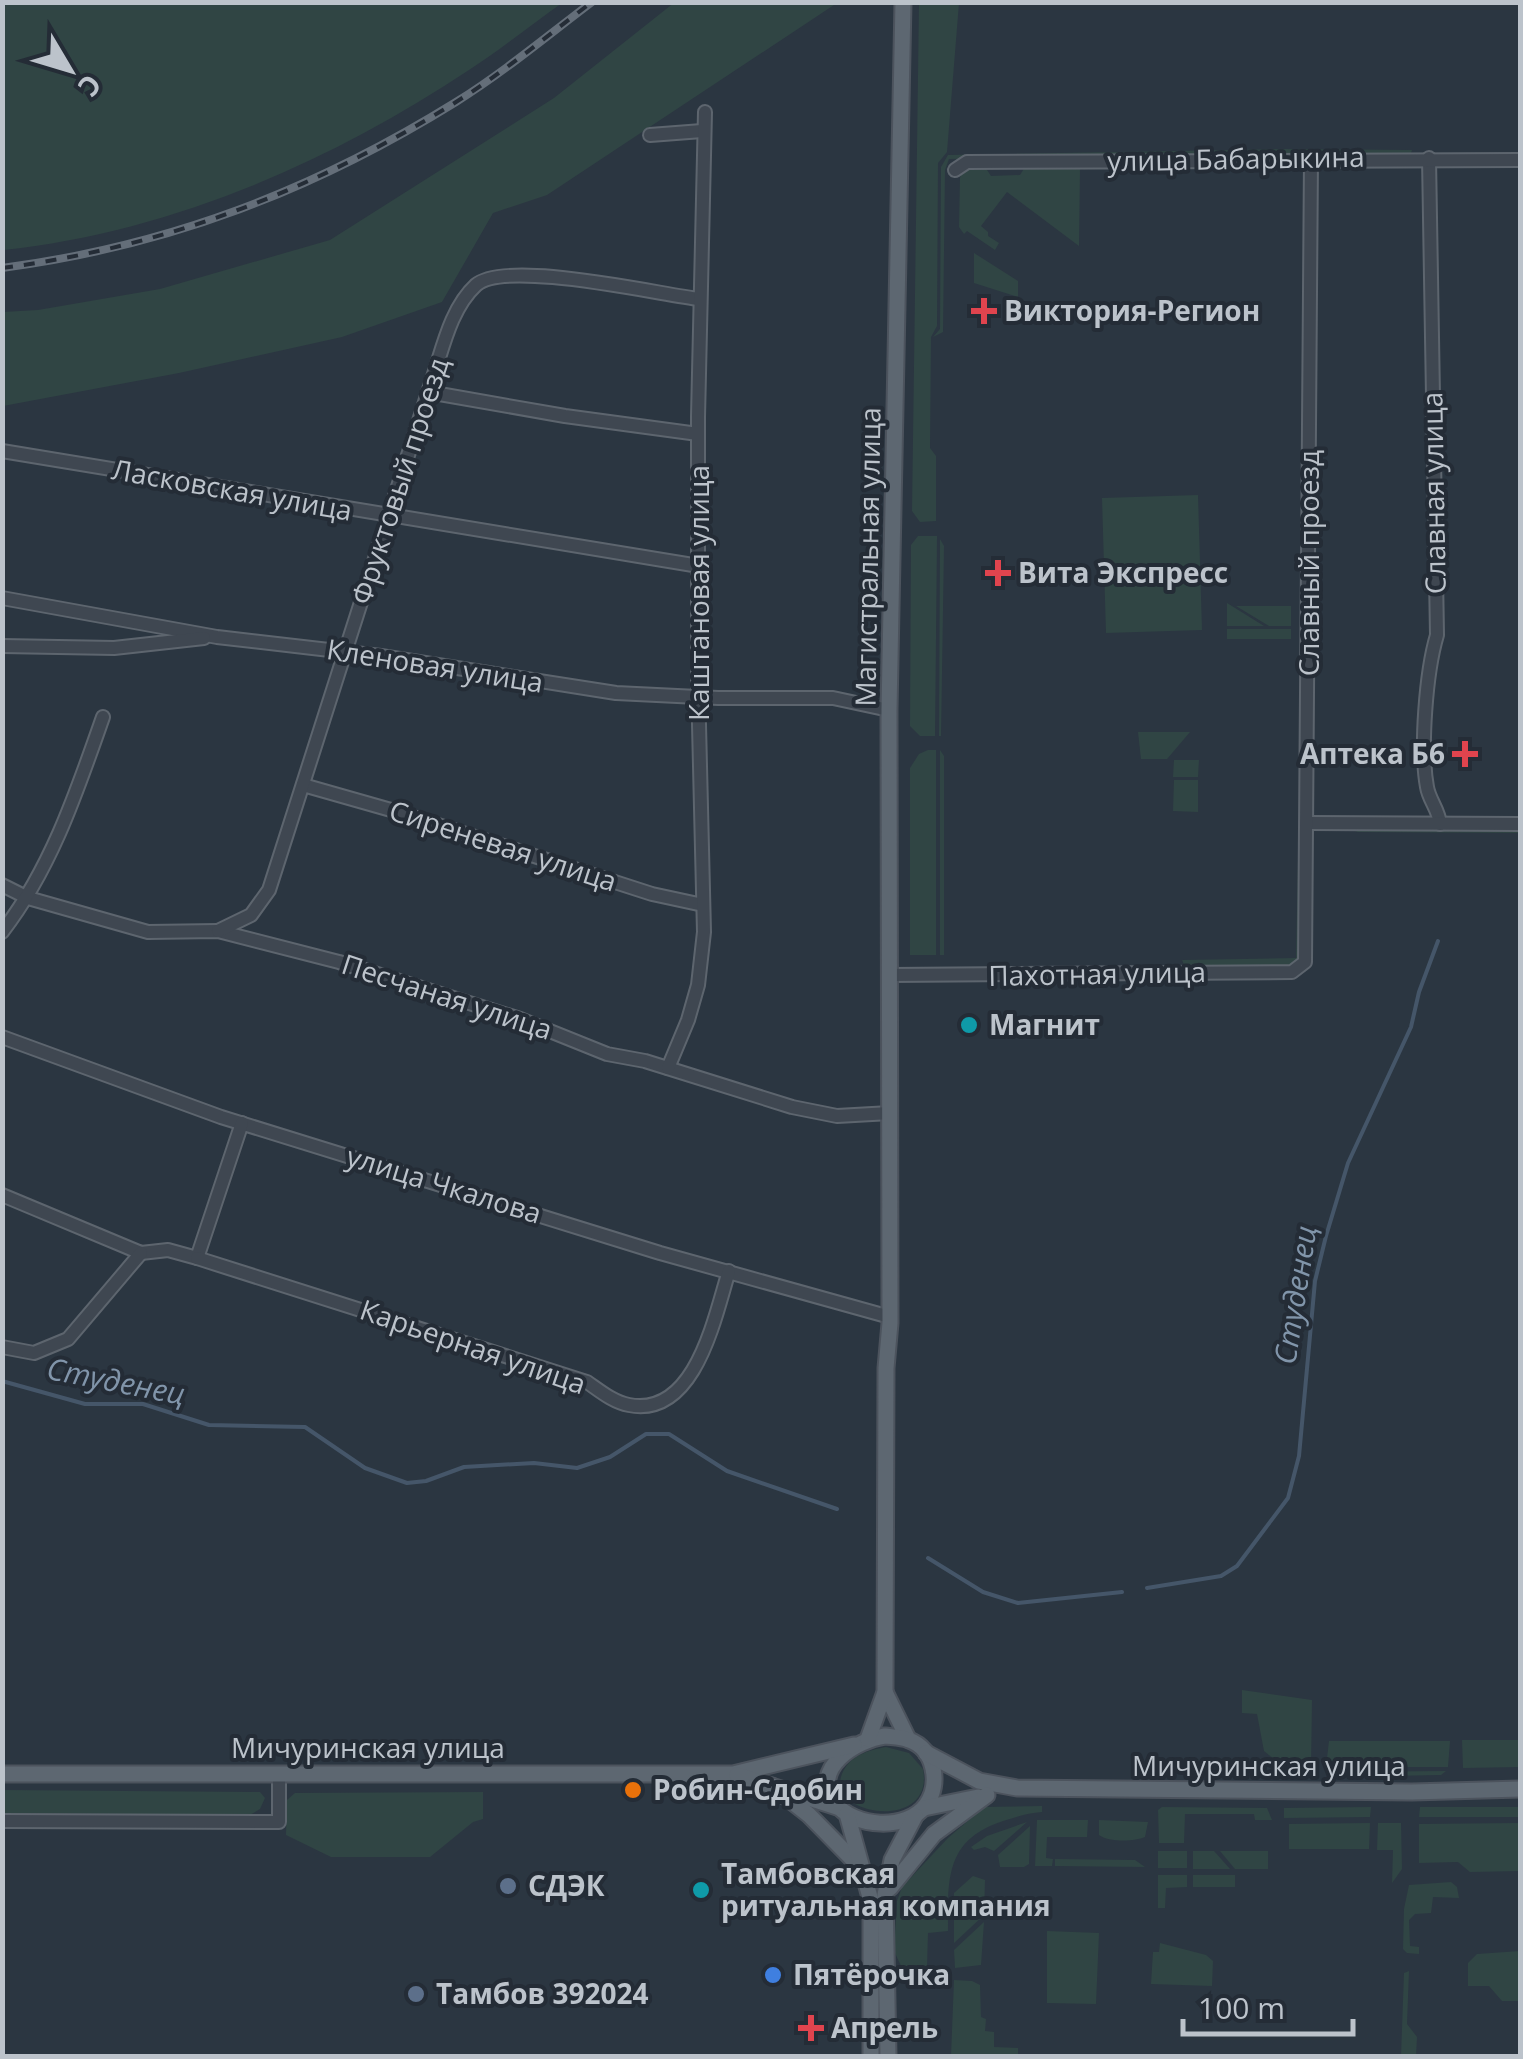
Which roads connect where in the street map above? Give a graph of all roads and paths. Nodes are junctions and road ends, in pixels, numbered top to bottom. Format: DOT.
graph roads {
  1 [pos="903,2"];
  2 [pos="704,112"];
  3 [pos="702,131"];
  4 [pos="650,136"];
  5 [pos="1311,158"];
  6 [pos="1429,158"];
  7 [pos="1520,160"];
  8 [pos="955,170"];
  9 [pos="699,299"];
  10 [pos="428,392"];
  11 [pos="698,434"];
  12 [pos="2,452"];
  13 [pos="388,516"];
  14 [pos="699,566"];
  15 [pos="2,598"];
  16 [pos="217,636"];
  17 [pos="2,646"];
  18 [pos="346,653"];
  19 [pos="699,697"];
  20 [pos="890,710"];
  21 [pos="103,717"];
  22 [pos="303,785"];
  23 [pos="1308,823"];
  24 [pos="1440,824"];
  25 [pos="1520,824"];
  26 [pos="2,885"];
  27 [pos="28,898"];
  28 [pos="703,904"];
  29 [pos="218,931"];
  30 [pos="2,932"];
  31 [pos="1302,966"];
  32 [pos="890,975"];
  33 [pos="2,1037"];
  34 [pos="668,1068"];
  35 [pos="890,1113"];
  36 [pos="242,1123"];
  37 [pos="2,1194"];
  38 [pos="142,1253"];
  39 [pos="197,1258"];
  40 [pos="730,1272"];
  41 [pos="890,1317"];
  42 [pos="2,1347"];
  43 [pos="884,1692"];
  44 [pos="908,1739"];
  45 [pos="861,1742"];
  46 [pos="926,1752"];
  47 [pos="279,1773"];
  48 [pos="2,1774"];
  49 [pos="733,1774"];
  50 [pos="772,1786"];
  51 [pos="1016,1788"];
  52 [pos="1520,1789"];
  53 [pos="988,1795"];
  54 [pos="842,1810"];
  55 [pos="920,1812"];
  56 [pos="2,1821"];
  57 [pos="863,1869"];
  58 [pos="885,1895"];
  59 [pos="878,1935"];
  60 [pos="871,2056"];
  61 [pos="888,2056"];
  1 -- 20 [label="main road, Магистральная улица"];
  2 -- 3 [label="street, Каштановая улица"];
  3 -- 4 [label="street"];
  3 -- 9 [label="street, Каштановая улица"];
  5 -- 6 [label="street, улица Бабарыкина"];
  5 -- 8 [label="street, улица Бабарыкина"];
  5 -- 23 [label="street, Славный проезд"];
  6 -- 7 [label="street, улица Бабарыкина"];
  6 -- 24 [label="street, Славная улица"];
  9 -- 10 [label="street, Фруктовый проезд"];
  9 -- 11 [label="street, Каштановая улица"];
  10 -- 11 [label="street"];
  10 -- 13 [label="street, Фруктовый проезд"];
  11 -- 14 [label="street, Каштановая улица"];
  12 -- 13 [label="street, Ласковская улица"];
  13 -- 14 [label="street, Ласковская улица"];
  13 -- 18 [label="street, Фруктовый проезд"];
  14 -- 19 [label="street, Каштановая улица"];
  15 -- 16 [label="street, Кленовая улица"];
  16 -- 17 [label="street"];
  16 -- 18 [label="street, Кленовая улица"];
  18 -- 19 [label="street, Кленовая улица"];
  18 -- 22 [label="street, Фруктовый проезд"];
  19 -- 20 [label="street, Кленовая улица"];
  19 -- 28 [label="street, Каштановая улица"];
  20 -- 32 [label="main road, Магистральная улица"];
  21 -- 27 [label="street"];
  22 -- 28 [label="street, Сиреневая улица"];
  22 -- 29 [label="street, Фруктовый проезд"];
  23 -- 24 [label="street"];
  23 -- 31 [label="street, Славный проезд"];
  24 -- 25 [label="street"];
  26 -- 27 [label="street, Песчаная улица"];
  27 -- 29 [label="street, Песчаная улица"];
  27 -- 30 [label="street"];
  28 -- 34 [label="street, Каштановая улица"];
  29 -- 34 [label="street, Песчаная улица"];
  31 -- 32 [label="street, Пахотная улица"];
  32 -- 35 [label="main road, Магистральная улица"];
  33 -- 36 [label="street, улица Чкалова"];
  34 -- 35 [label="street, Песчаная улица"];
  35 -- 41 [label="main road, Магистральная улица"];
  36 -- 39 [label="street"];
  36 -- 40 [label="street, улица Чкалова"];
  37 -- 38 [label="street, Карьерная улица"];
  38 -- 39 [label="street, Карьерная улица"];
  38 -- 42 [label="street"];
  39 -- 40 [label="street, Карьерная улица"];
  40 -- 41 [label="street, улица Чкалова"];
  41 -- 43 [label="main road, Магистральная улица"];
  43 -- 44 [label="main road"];
  43 -- 45 [label="main road"];
  44 -- 45 [label="main road"];
  44 -- 46 [label="main road"];
  45 -- 49 [label="main road, Мичуринская улица"];
  45 -- 54 [label="main road"];
  46 -- 51 [label="main road, Мичуринская улица"];
  46 -- 55 [label="main road"];
  47 -- 48 [label="main road, Мичуринская улица"];
  47 -- 49 [label="main road, Мичуринская улица"];
  47 -- 56 [label="street"];
  49 -- 50 [label="main road, Мичуринская улица"];
  50 -- 54 [label="main road, Мичуринская улица"];
  50 -- 57 [label="main road"];
  51 -- 52 [label="main road, Мичуринская улица"];
  51 -- 53 [label="main road, Мичуринская улица"];
  53 -- 55 [label="main road, Мичуринская улица"];
  53 -- 58 [label="main road"];
  54 -- 55 [label="main road"];
  54 -- 57 [label="main road"];
  55 -- 58 [label="main road"];
  57 -- 59 [label="main road"];
  58 -- 59 [label="main road"];
  59 -- 60 [label="main road"];
  59 -- 61 [label="main road"];
}
